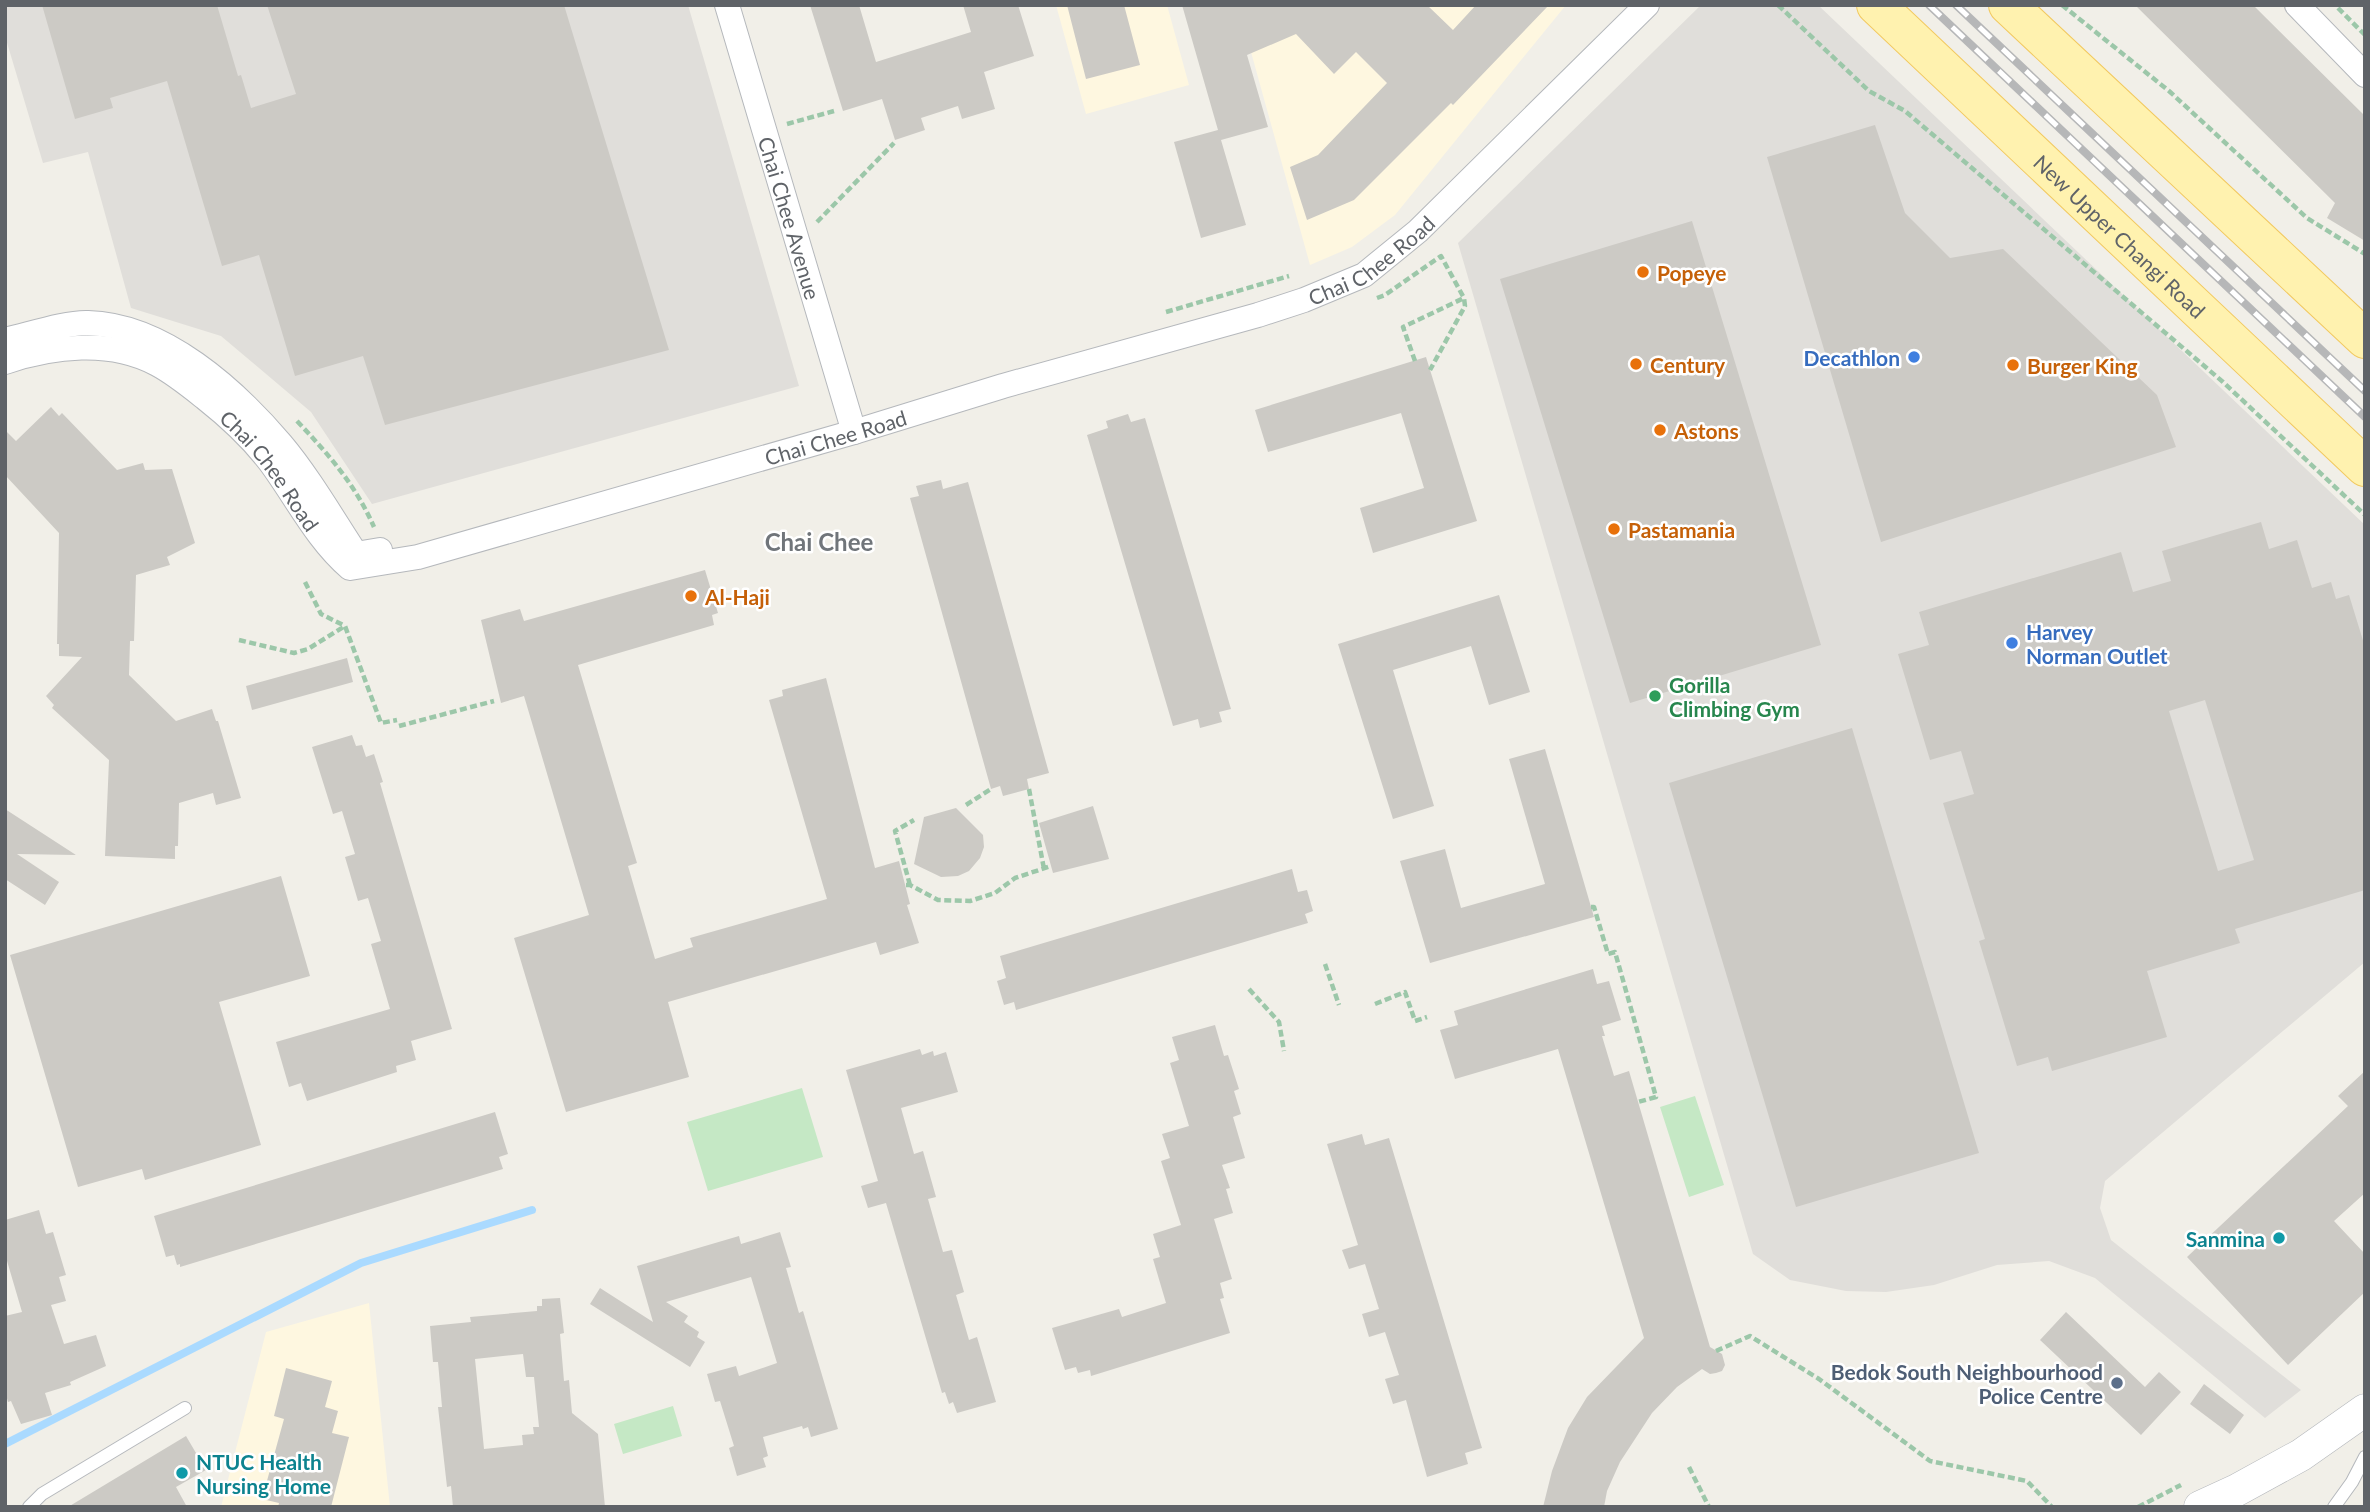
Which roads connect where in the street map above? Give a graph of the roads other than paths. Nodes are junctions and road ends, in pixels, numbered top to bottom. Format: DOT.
graph roads {
  1 [pos="727,5"];
  2 [pos="1628,5"];
  3 [pos="1647,5"];
  4 [pos="1876,5"];
  5 [pos="2008,5"];
  6 [pos="2297,5"];
  7 [pos="2365,75"];
  8 [pos="5,340"];
  9 [pos="2365,340"];
  10 [pos="5,362"];
  11 [pos="853,426"];
  12 [pos="2365,467"];
  13 [pos="185,1408"];
  14 [pos="2365,1410"];
  15 [pos="2365,1457"];
  16 [pos="29,1507"];
  17 [pos="2200,1507"];
  18 [pos="2333,1507"];
  1 -- 11 [label="street, Chai Chee Avenue"];
  2 -- 11 [label="street, Chai Chee Road"];
  3 -- 11 [label="street, Chai Chee Road"];
  4 -- 12 [label="main road, New Upper Changi Road"];
  5 -- 9 [label="main road"];
  6 -- 7 [label="street"];
  8 -- 11 [label="street, Chai Chee Road"];
  10 -- 11 [label="street, Chai Chee Road"];
  13 -- 16 [label="lane"];
  14 -- 17 [label="street"];
  15 -- 18 [label="lane"];
}
